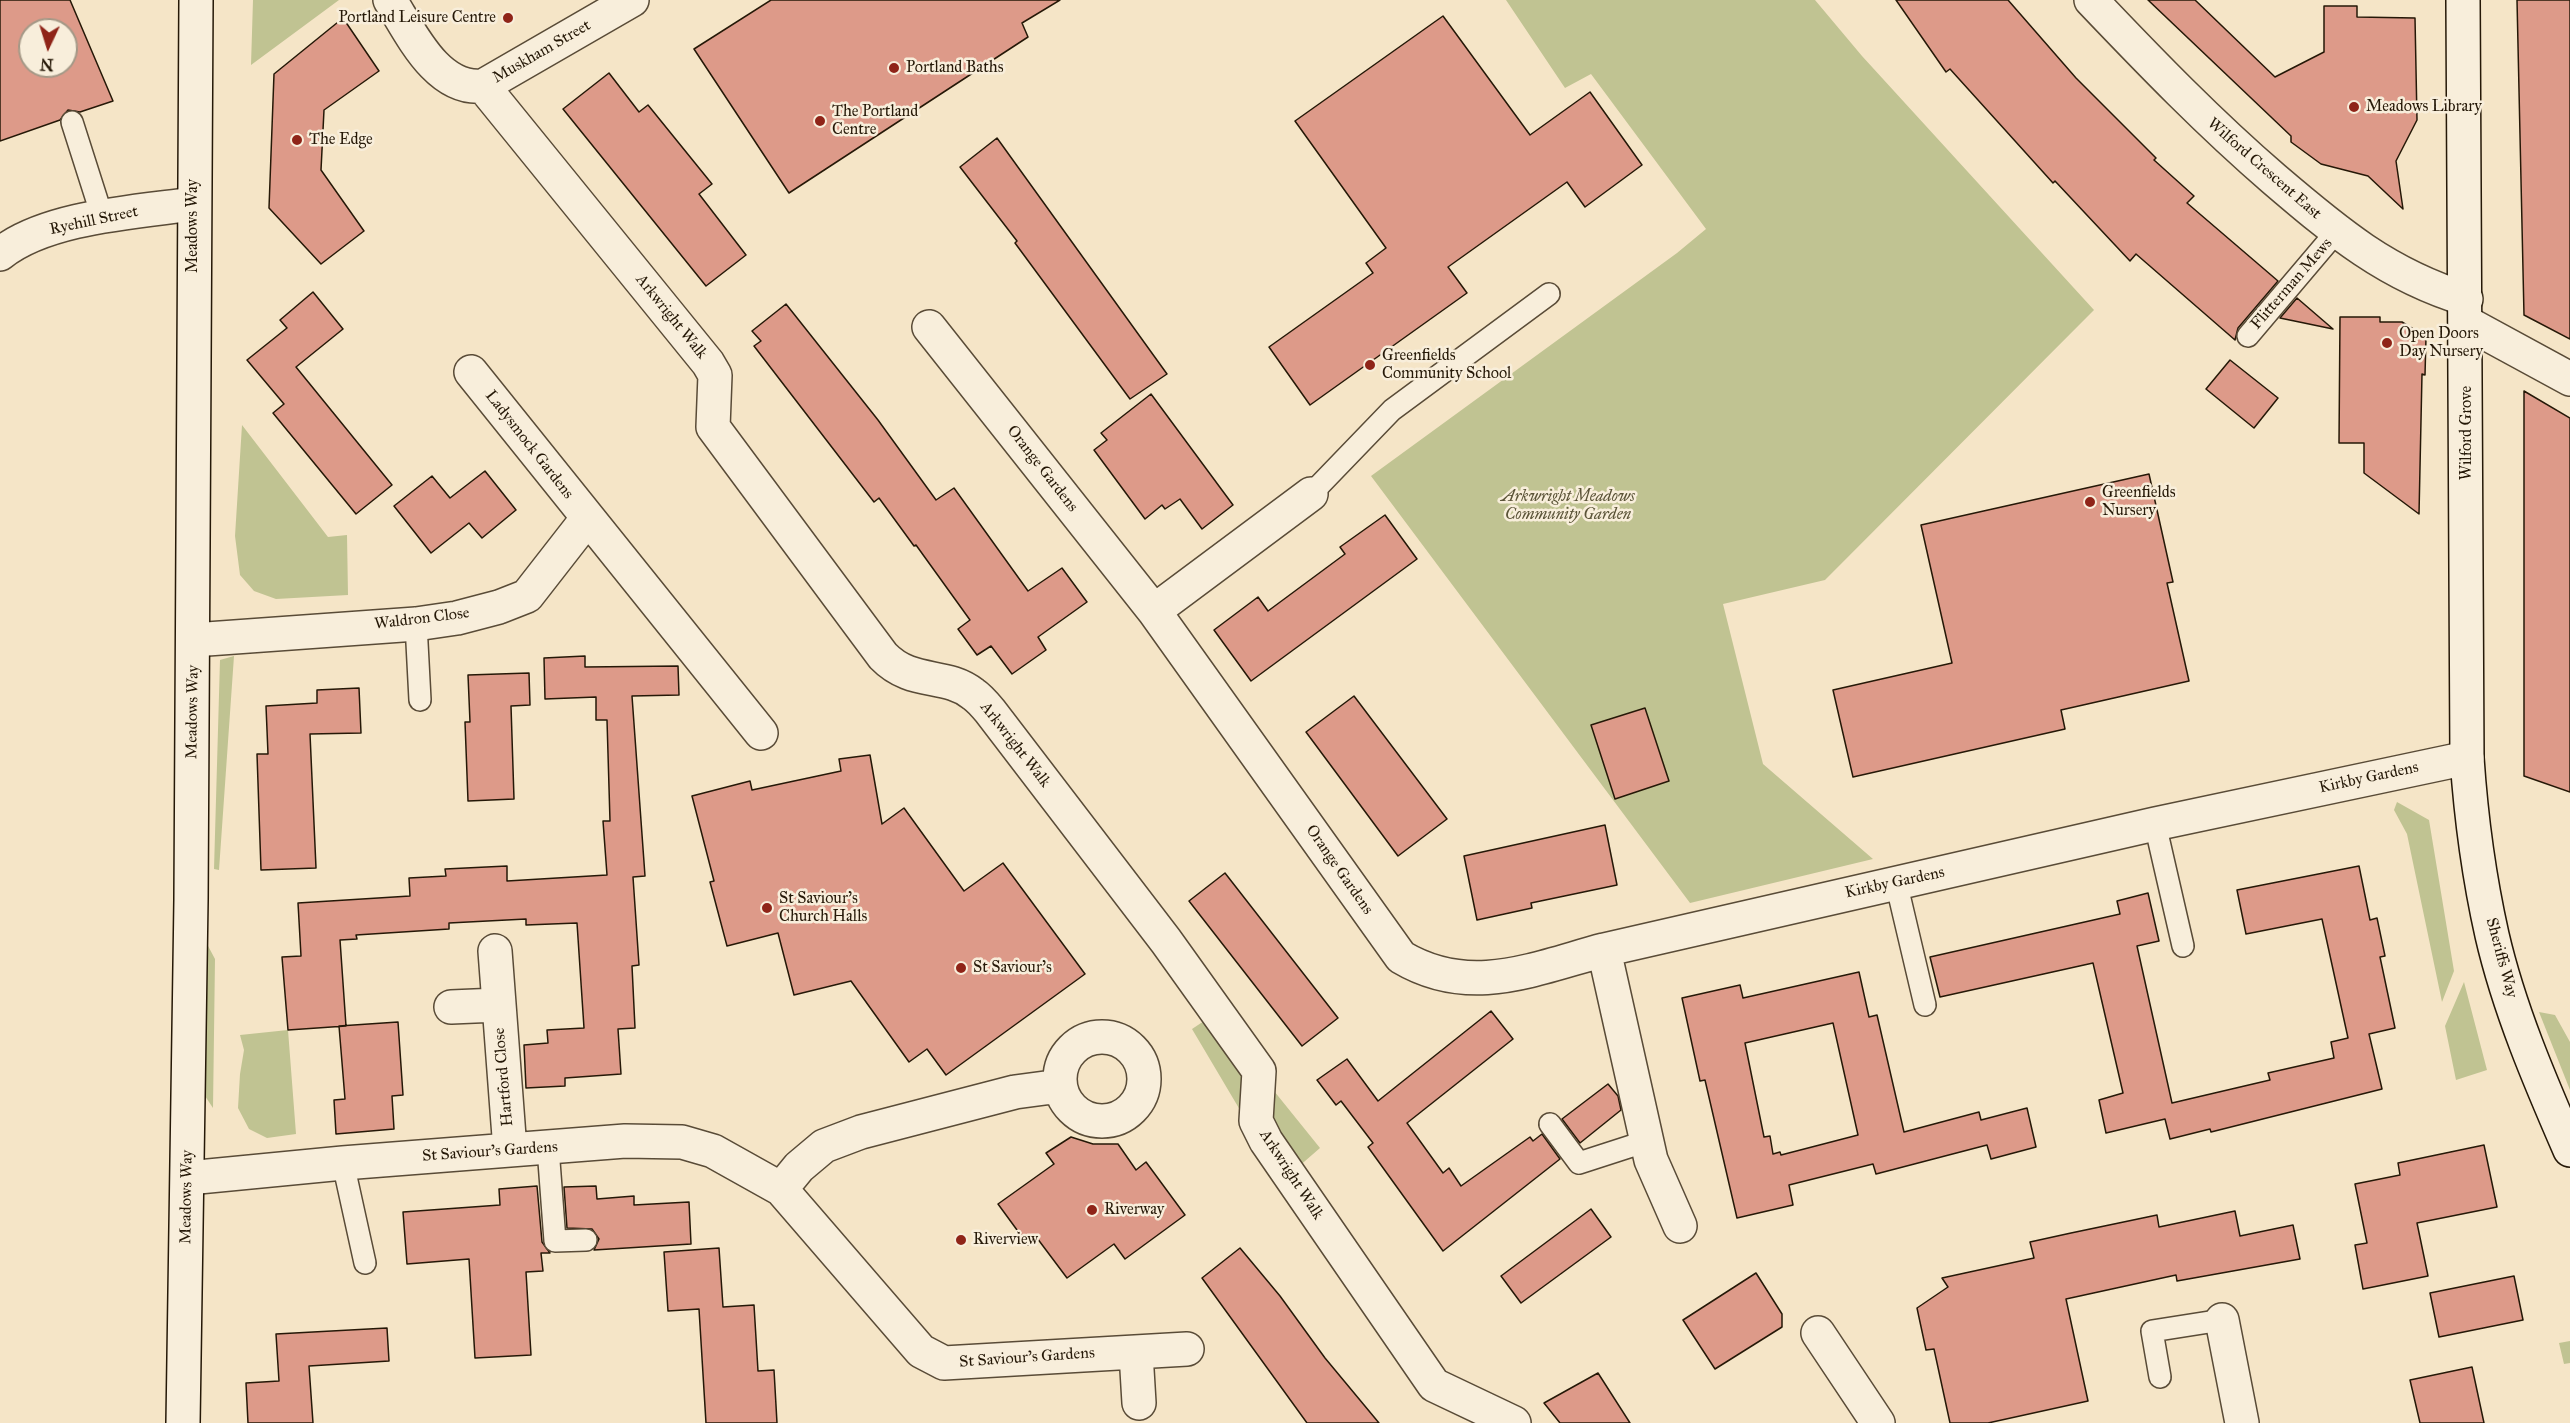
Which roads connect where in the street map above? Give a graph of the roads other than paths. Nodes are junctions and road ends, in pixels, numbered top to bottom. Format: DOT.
graph roads {
  1 [pos="196,0"];
  2 [pos="390,0"];
  3 [pos="632,0"];
  4 [pos="2091,0"];
  5 [pos="2463,0"];
  6 [pos="483,86"];
  7 [pos="72,122"];
  8 [pos="193,204"];
  9 [pos="102,216"];
  10 [pos="2337,231"];
  11 [pos="0,254"];
  12 [pos="1549,294"];
  13 [pos="2467,311"];
  14 [pos="929,327"];
  15 [pos="2248,336"];
  16 [pos="471,372"];
  17 [pos="2570,379"];
  18 [pos="1311,494"];
  19 [pos="587,519"];
  20 [pos="1154,611"];
  21 [pos="416,624"];
  22 [pos="193,640"];
  23 [pos="420,700"];
  24 [pos="761,733"];
  25 [pos="2468,758"];
  26 [pos="2155,824"];
  27 [pos="1896,882"];
  28 [pos="2184,946"];
  29 [pos="1604,950"];
  30 [pos="495,951"];
  31 [pos="498,1005"];
  32 [pos="1925,1005"];
  33 [pos="451,1008"];
  34 [pos="1060,1086"];
  35 [pos="1550,1124"];
  36 [pos="1647,1141"];
  37 [pos="548,1148"];
  38 [pos="510,1150"];
  39 [pos="2570,1150"];
  40 [pos="343,1163"];
  41 [pos="188,1178"];
  42 [pos="781,1189"];
  43 [pos="1680,1226"];
  44 [pos="586,1240"];
  45 [pos="365,1263"];
  46 [pos="2222,1320"];
  47 [pos="1818,1333"];
  48 [pos="1187,1348"];
  49 [pos="1136,1353"];
  50 [pos="2160,1377"];
  51 [pos="1138,1403"];
  52 [pos="183,1423"];
  53 [pos="1514,1423"];
  54 [pos="1878,1423"];
  55 [pos="2242,1423"];
  1 -- 8 [label="street, Meadows Way"];
  2 -- 6 [label="street"];
  3 -- 6 [label="street, Muskham Street"];
  4 -- 10 [label="street, Wilford Crescent East"];
  5 -- 13 [label="street, Wilford Grove"];
  6 -- 53 [label="street, Arkwright Walk"];
  7 -- 9 [label="lane"];
  8 -- 9 [label="street, Ryehill Street"];
  8 -- 22 [label="street, Meadows Way"];
  9 -- 11 [label="street, Ryehill Street"];
  10 -- 13 [label="street, Wilford Crescent East"];
  10 -- 15 [label="lane, Flitterman Mews"];
  12 -- 18 [label="lane"];
  13 -- 17 [label="street, Wilford Crescent East"];
  13 -- 25 [label="street, Wilford Grove"];
  14 -- 20 [label="street, Orange Gardens"];
  16 -- 19 [label="street, Ladysmock Gardens"];
  18 -- 20 [label="street"];
  19 -- 21 [label="street, Waldron Close"];
  19 -- 24 [label="street"];
  20 -- 29 [label="street, Orange Gardens"];
  21 -- 22 [label="street, Waldron Close"];
  21 -- 23 [label="lane"];
  22 -- 41 [label="street, Meadows Way"];
  25 -- 26 [label="street, Kirkby Gardens"];
  25 -- 39 [label="street, Sheriffs Way"];
  26 -- 27 [label="street, Kirkby Gardens"];
  26 -- 28 [label="lane"];
  27 -- 29 [label="street, Kirkby Gardens"];
  27 -- 32 [label="lane"];
  29 -- 36 [label="street"];
  30 -- 31 [label="street, Hartford Close"];
  31 -- 33 [label="street, Hartford Close"];
  31 -- 38 [label="street, Hartford Close"];
  34 -- 42 [label="street"];
  35 -- 36 [label="lane"];
  36 -- 43 [label="street"];
  37 -- 38 [label="street, St Saviour's Gardens"];
  37 -- 42 [label="street, St Saviour's Gardens"];
  37 -- 44 [label="lane"];
  38 -- 40 [label="street, St Saviour's Gardens"];
  40 -- 41 [label="street, St Saviour's Gardens"];
  40 -- 45 [label="lane"];
  41 -- 52 [label="street, Meadows Way"];
  42 -- 49 [label="street, St Saviour's Gardens"];
  46 -- 50 [label="lane"];
  46 -- 55 [label="street"];
  47 -- 54 [label="street"];
  48 -- 49 [label="street, St Saviour's Gardens"];
  49 -- 51 [label="street"];
}
